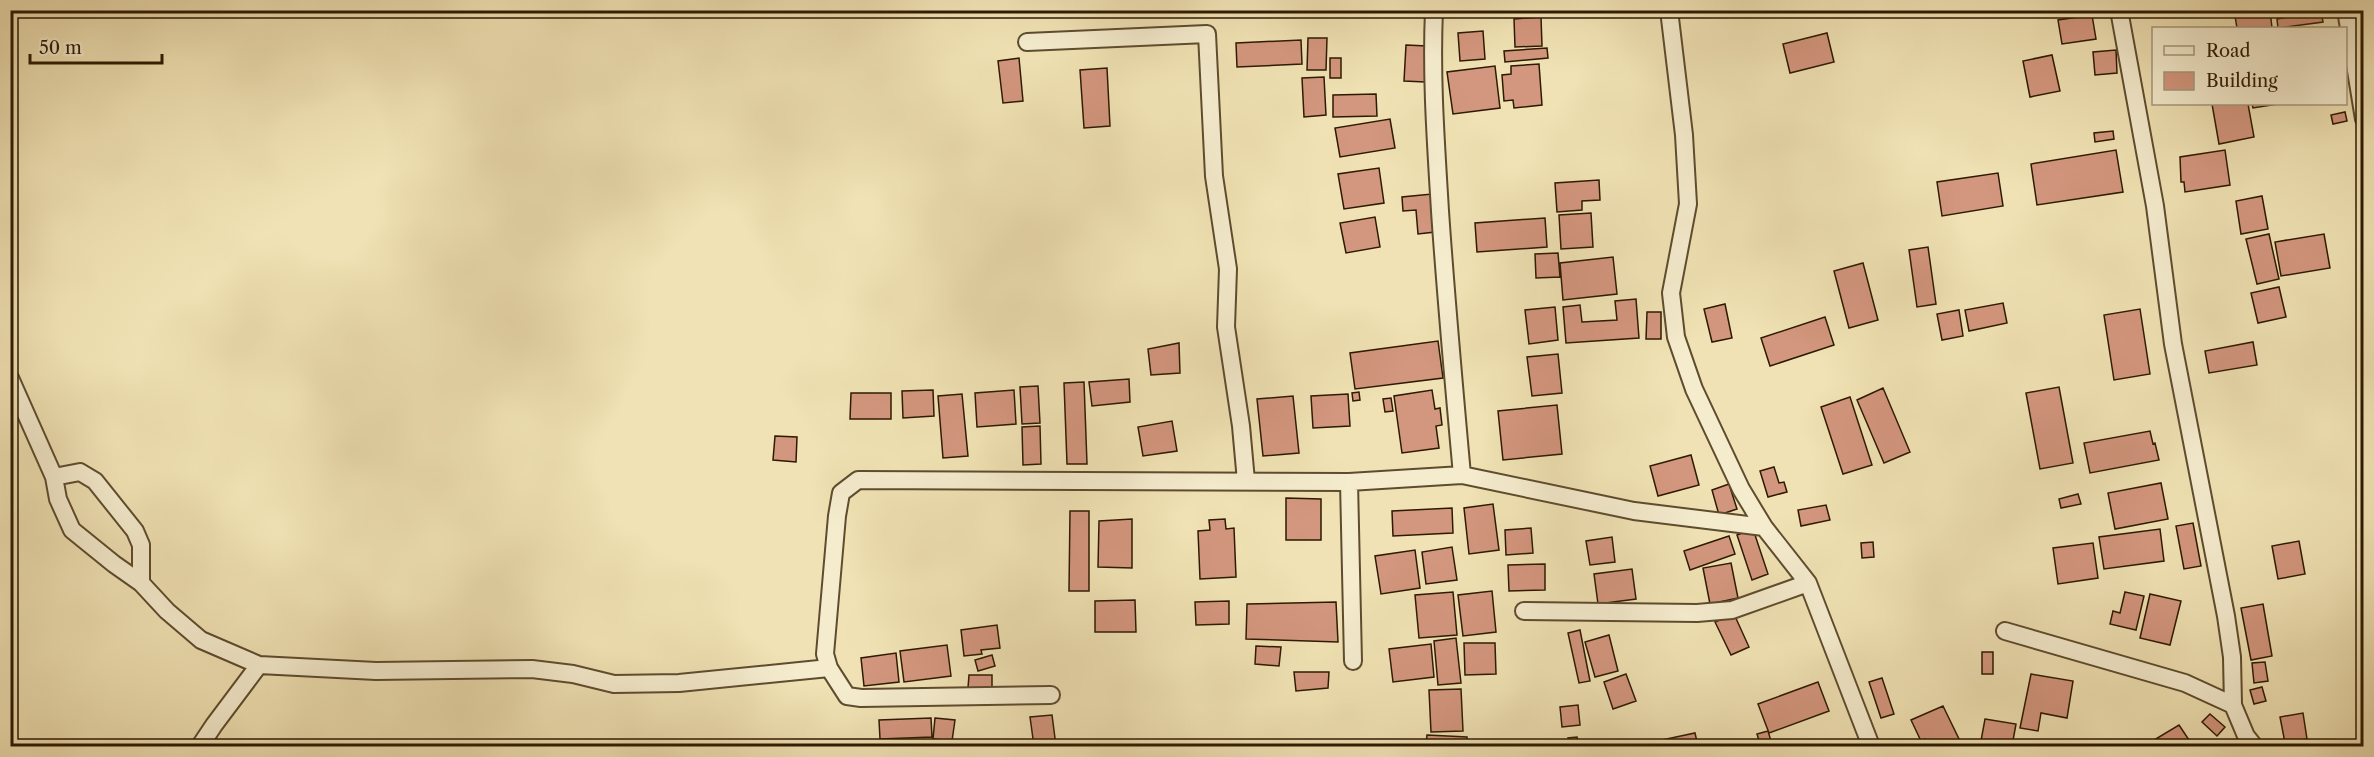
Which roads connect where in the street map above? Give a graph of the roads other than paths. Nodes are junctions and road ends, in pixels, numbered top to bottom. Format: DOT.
graph roads {
  1 [pos="1434,10"];
  2 [pos="1669,10"];
  3 [pos="2119,10"];
  4 [pos="2346,10"];
  5 [pos="1027,42"];
  6 [pos="2364,119"];
  7 [pos="10,378"];
  8 [pos="1462,475"];
  9 [pos="54,477"];
  10 [pos="1246,481"];
  11 [pos="1349,482"];
  12 [pos="1764,527"];
  13 [pos="141,583"];
  14 [pos="1808,583"];
  15 [pos="1524,611"];
  16 [pos="2005,631"];
  17 [pos="1353,661"];
  18 [pos="259,665"];
  19 [pos="829,668"];
  20 [pos="1051,695"];
  21 [pos="2233,705"];
  22 [pos="200,747"];
  23 [pos="1871,747"];
  24 [pos="2254,747"];
  1 -- 8 [label="street"];
  2 -- 12 [label="street"];
  3 -- 21 [label="street"];
  4 -- 6 [label="street"];
  5 -- 10 [label="street"];
  7 -- 9 [label="street"];
  8 -- 11 [label="street"];
  8 -- 12 [label="street"];
  9 -- 13 [label="street"];
  9 -- 13 [label="street"];
  10 -- 11 [label="street"];
  10 -- 19 [label="street"];
  11 -- 17 [label="street"];
  12 -- 14 [label="street"];
  13 -- 18 [label="street"];
  14 -- 15 [label="street"];
  14 -- 23 [label="street"];
  16 -- 21 [label="street"];
  18 -- 19 [label="street"];
  18 -- 22 [label="street"];
  19 -- 20 [label="street"];
  21 -- 24 [label="street"];
}
